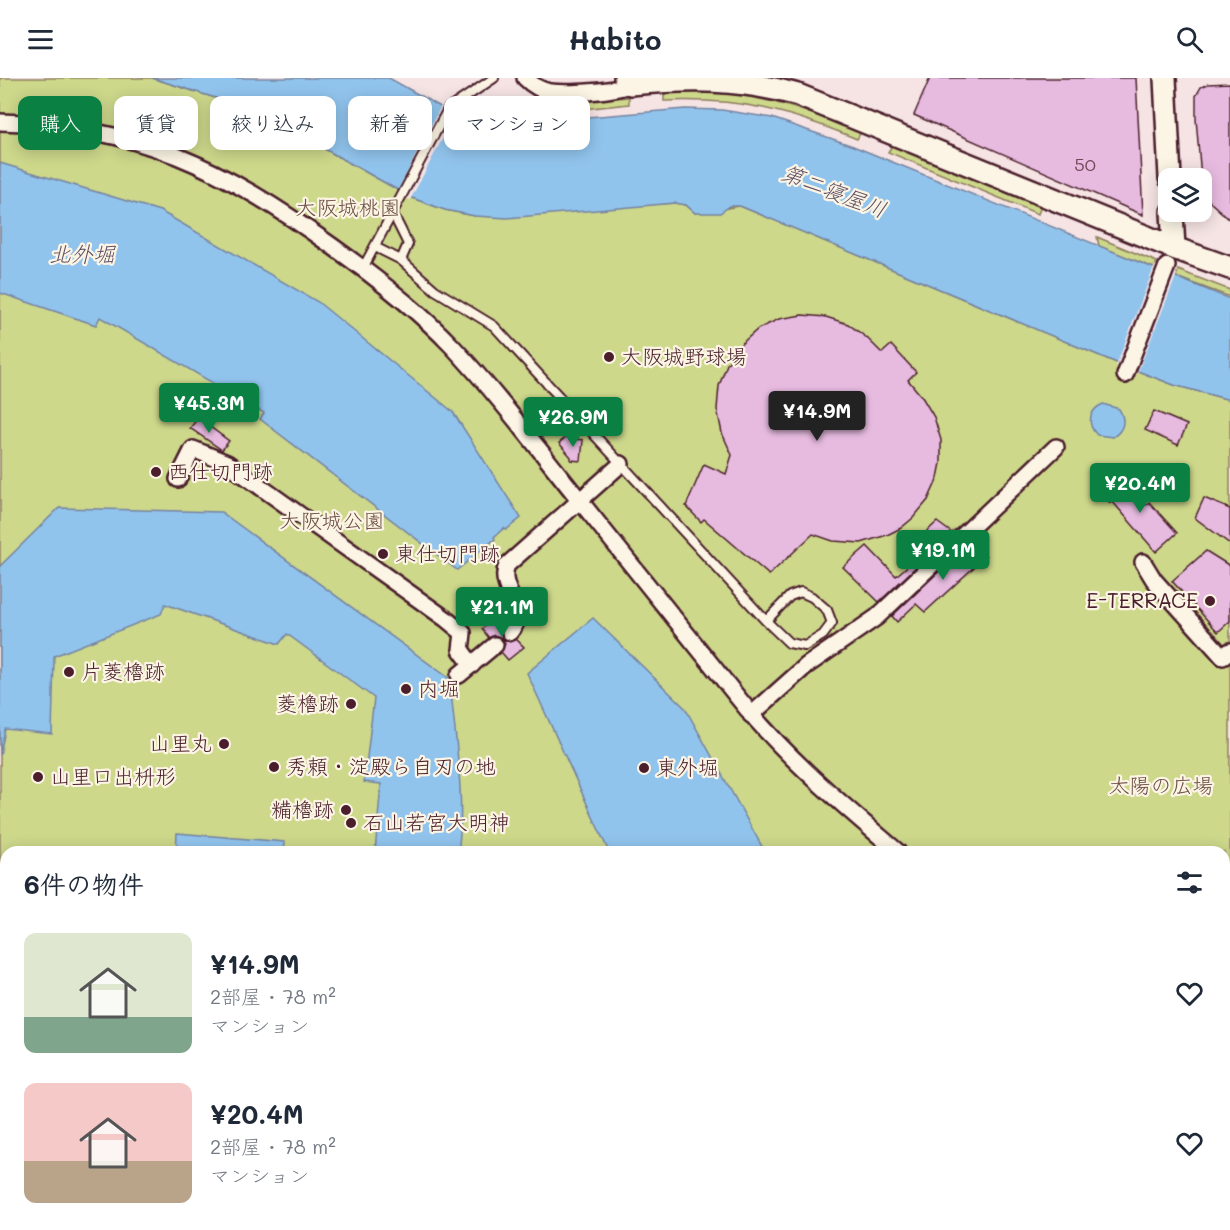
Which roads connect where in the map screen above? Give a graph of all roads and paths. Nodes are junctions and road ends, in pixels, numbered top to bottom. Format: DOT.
graph roads {
  1 [pos="494,78"];
  2 [pos="525,78"];
  3 [pos="1165,78"];
  4 [pos="626,81"];
  5 [pos="0,122"];
  6 [pos="1170,168"];
  7 [pos="393,214"];
  8 [pos="1172,222"];
  9 [pos="375,247"];
  10 [pos="1171,257"];
  11 [pos="401,260"];
  12 [pos="363,268"];
  13 [pos="1230,268"];
  14 [pos="1125,375"];
  15 [pos="1056,447"];
  16 [pos="621,464"];
  17 [pos="178,479"];
  18 [pos="579,500"];
  19 [pos="1143,562"];
  20 [pos="766,621"];
  21 [pos="510,632"];
  22 [pos="495,645"];
  23 [pos="1230,651"];
  24 [pos="472,665"];
  25 [pos="459,675"];
  26 [pos="751,715"];
  27 [pos="891,846"];
  1 -- 7 [label="lane"];
  2 -- 4 [label="street"];
  3 -- 6 [label="street"];
  4 -- 10 [label="street"];
  5 -- 12 [label="street"];
  7 -- 9 [label="lane"];
  7 -- 11 [label="lane"];
  8 -- 10 [label="street"];
  9 -- 11 [label="lane"];
  9 -- 12 [label="lane"];
  10 -- 13 [label="street"];
  10 -- 14 [label="street"];
  11 -- 16 [label="lane"];
  12 -- 18 [label="street"];
  15 -- 26 [label="street"];
  16 -- 18 [label="street"];
  16 -- 20 [label="lane"];
  17 -- 24 [label="street"];
  18 -- 21 [label="street"];
  18 -- 26 [label="street"];
  19 -- 23 [label="street"];
  20 -- 20 [label="lane"];
  22 -- 24 [label="street"];
  24 -- 25 [label="street"];
  26 -- 27 [label="street"];
}
